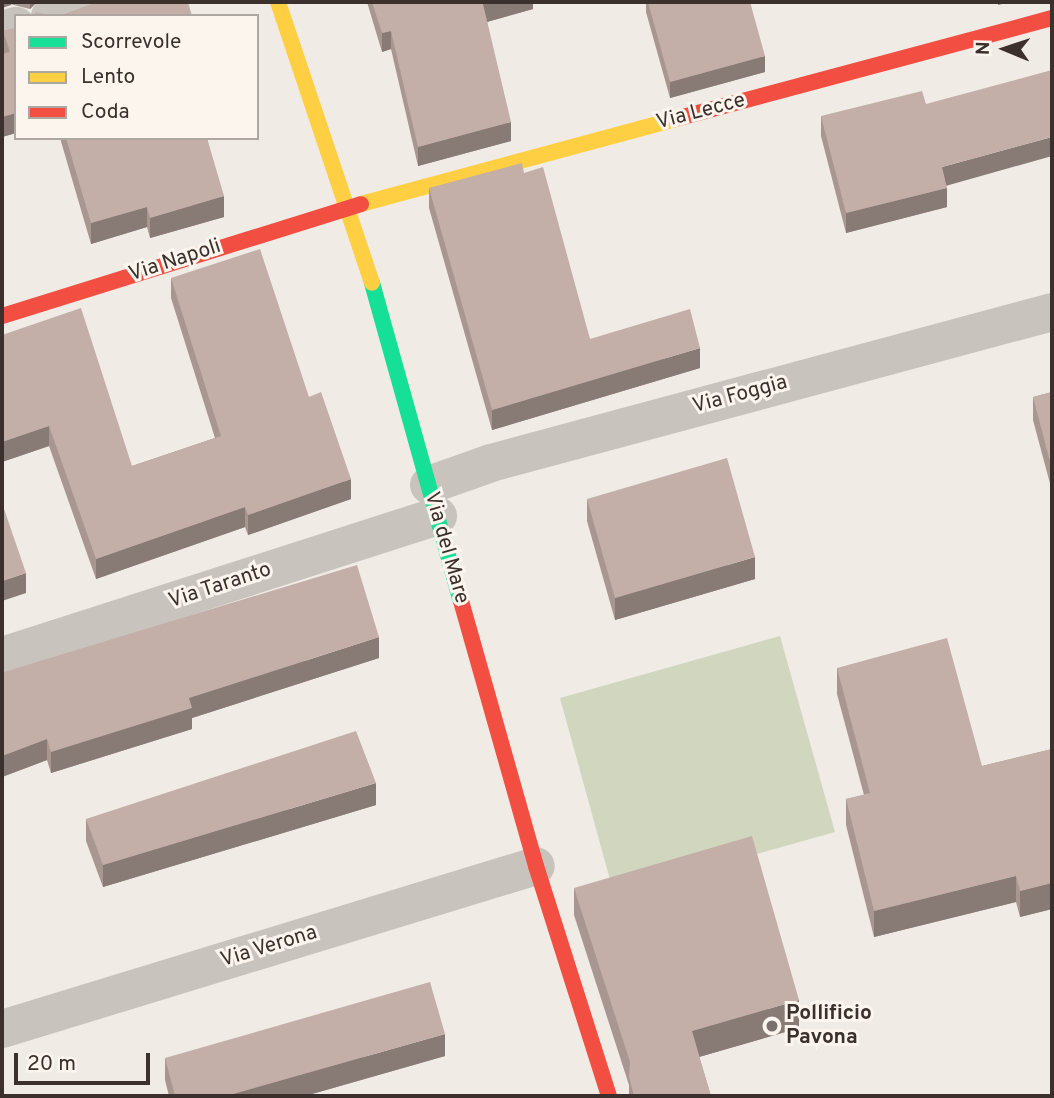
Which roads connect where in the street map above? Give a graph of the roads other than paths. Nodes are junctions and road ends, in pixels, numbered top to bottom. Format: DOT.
graph roads {
  1 [pos="95,2"];
  2 [pos="278,2"];
  3 [pos="56,14"];
  4 [pos="1052,18"];
  5 [pos="349,207"];
  6 [pos="1052,312"];
  7 [pos="2,316"];
  8 [pos="433,501"];
  9 [pos="2,656"];
  10 [pos="536,866"];
  11 [pos="2,1029"];
  12 [pos="609,1096"];
  1 -- 3 [label="street"];
  2 -- 5 [label="main road, Via del Mare"];
  4 -- 5 [label="main road, Via Lecce"];
  5 -- 7 [label="main road, Via Napoli"];
  5 -- 8 [label="main road, Via del Mare"];
  6 -- 8 [label="street, Via Foggia"];
  8 -- 9 [label="street, Via Taranto"];
  8 -- 10 [label="main road, Via del Mare"];
  10 -- 11 [label="street, Via Verona"];
  10 -- 12 [label="main road, Via del Mare"];
}
